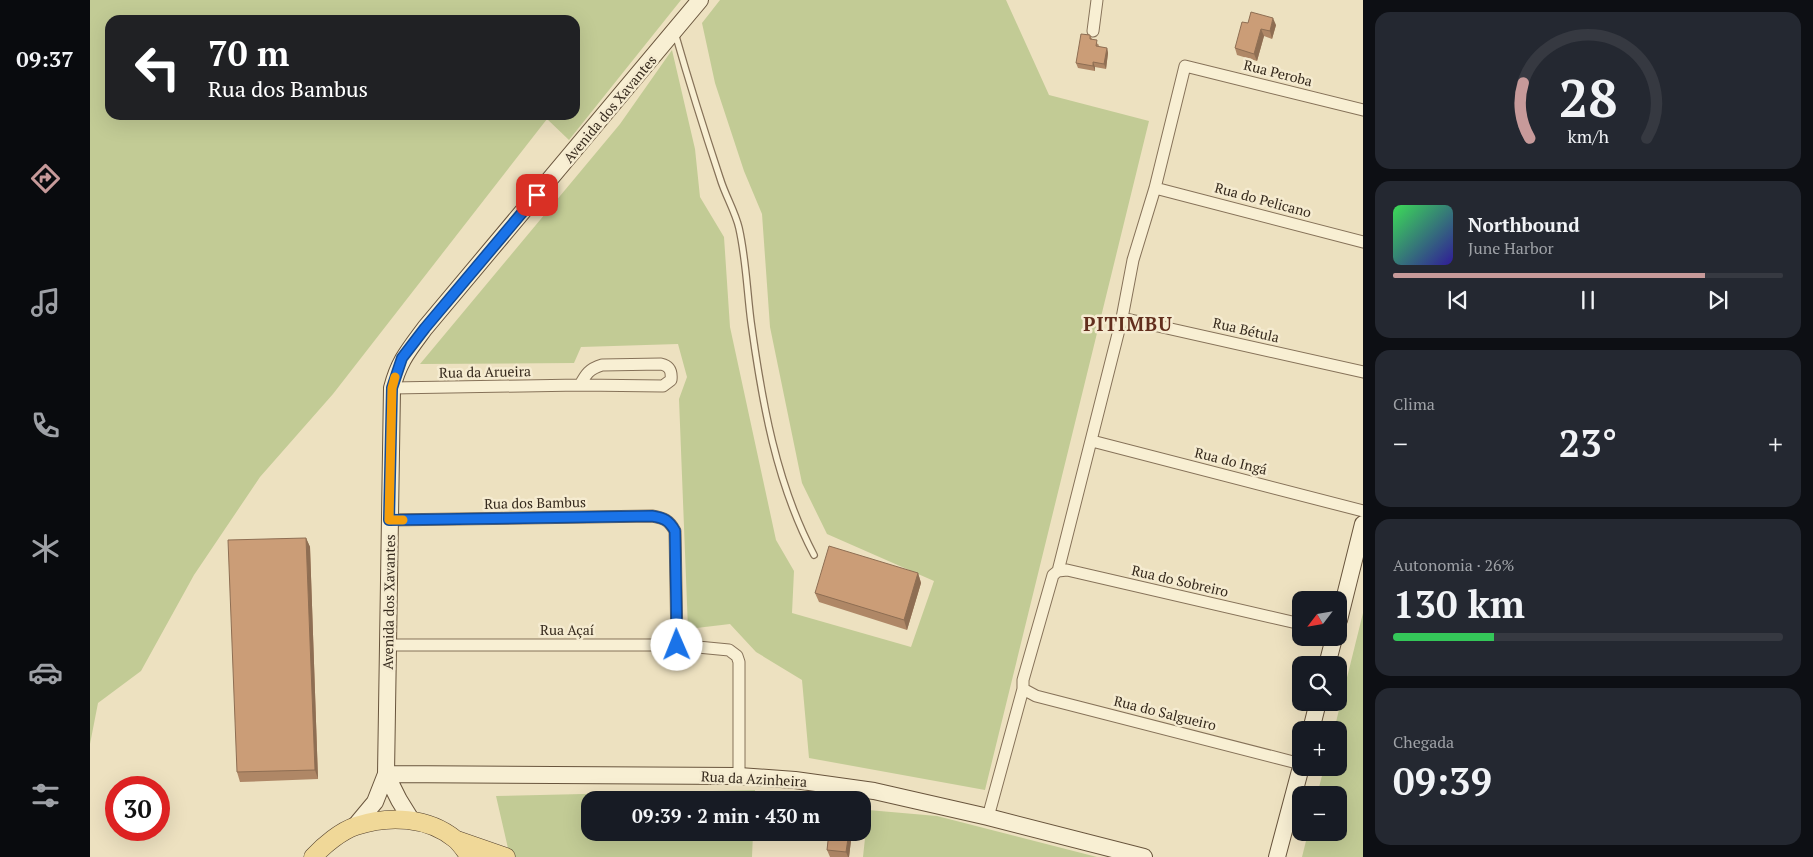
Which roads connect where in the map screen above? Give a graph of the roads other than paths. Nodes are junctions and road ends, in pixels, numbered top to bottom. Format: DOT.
graph roads {
  1 [pos="700,0"];
  2 [pos="1097,0"];
  3 [pos="1094,31"];
  4 [pos="675,32"];
  5 [pos="1363,110"];
  6 [pos="1155,188"];
  7 [pos="1363,242"];
  8 [pos="1122,318"];
  9 [pos="1363,372"];
  10 [pos="580,385"];
  11 [pos="392,388"];
  12 [pos="1092,441"];
  13 [pos="1363,511"];
  14 [pos="389,520"];
  15 [pos="1363,524"];
  16 [pos="814,555"];
  17 [pos="1056,573"];
  18 [pos="1346,591"];
  19 [pos="1292,622"];
  20 [pos="388,644"];
  21 [pos="677,645"];
  22 [pos="1023,690"];
  23 [pos="1292,763"];
  24 [pos="386,774"];
  25 [pos="739,776"];
  26 [pos="1298,776"];
  27 [pos="988,817"];
  28 [pos="412,821"];
  29 [pos="355,826"];
  30 [pos="457,840"];
  31 [pos="312,857"];
  32 [pos="470,857"];
  33 [pos="506,857"];
  34 [pos="1144,857"];
  35 [pos="1277,857"];
  1 -- 4 [label="street, Avenida dos Xavantes"];
  2 -- 3 [label="street"];
  4 -- 11 [label="street, Avenida dos Xavantes"];
  4 -- 16 [label="lane"];
  5 -- 6 [label="street, Rua Peroba"];
  6 -- 7 [label="street, Rua do Pelicano"];
  6 -- 8 [label="street"];
  8 -- 9 [label="street, Rua Bétula"];
  8 -- 12 [label="street"];
  10 -- 10 [label="street, Rua da Arueira"];
  10 -- 11 [label="street, Rua da Arueira"];
  11 -- 14 [label="street, Avenida dos Xavantes"];
  12 -- 13 [label="street, Rua do Ingá"];
  12 -- 17 [label="street"];
  14 -- 20 [label="street, Avenida dos Xavantes"];
  14 -- 21 [label="street, Rua dos Bambus"];
  15 -- 18 [label="street"];
  17 -- 19 [label="street, Rua do Sobreiro"];
  17 -- 22 [label="street"];
  20 -- 21 [label="street, Rua Açaí"];
  20 -- 24 [label="street, Avenida dos Xavantes"];
  21 -- 25 [label="street, Rua Açaí"];
  22 -- 23 [label="street, Rua do Salgueiro"];
  22 -- 27 [label="street"];
  24 -- 25 [label="street, Rua da Azinheira"];
  24 -- 28 [label="street, Avenida dos Xavantes"];
  24 -- 29 [label="street, Avenida dos Xavantes"];
  25 -- 27 [label="street, Rua da Azinheira"];
  26 -- 35 [label="street"];
  27 -- 34 [label="street, Rua da Azinheira"];
  28 -- 29 [label="main road"];
  28 -- 30 [label="main road"];
  29 -- 31 [label="main road"];
  30 -- 32 [label="main road"];
  30 -- 33 [label="main road"];
}
